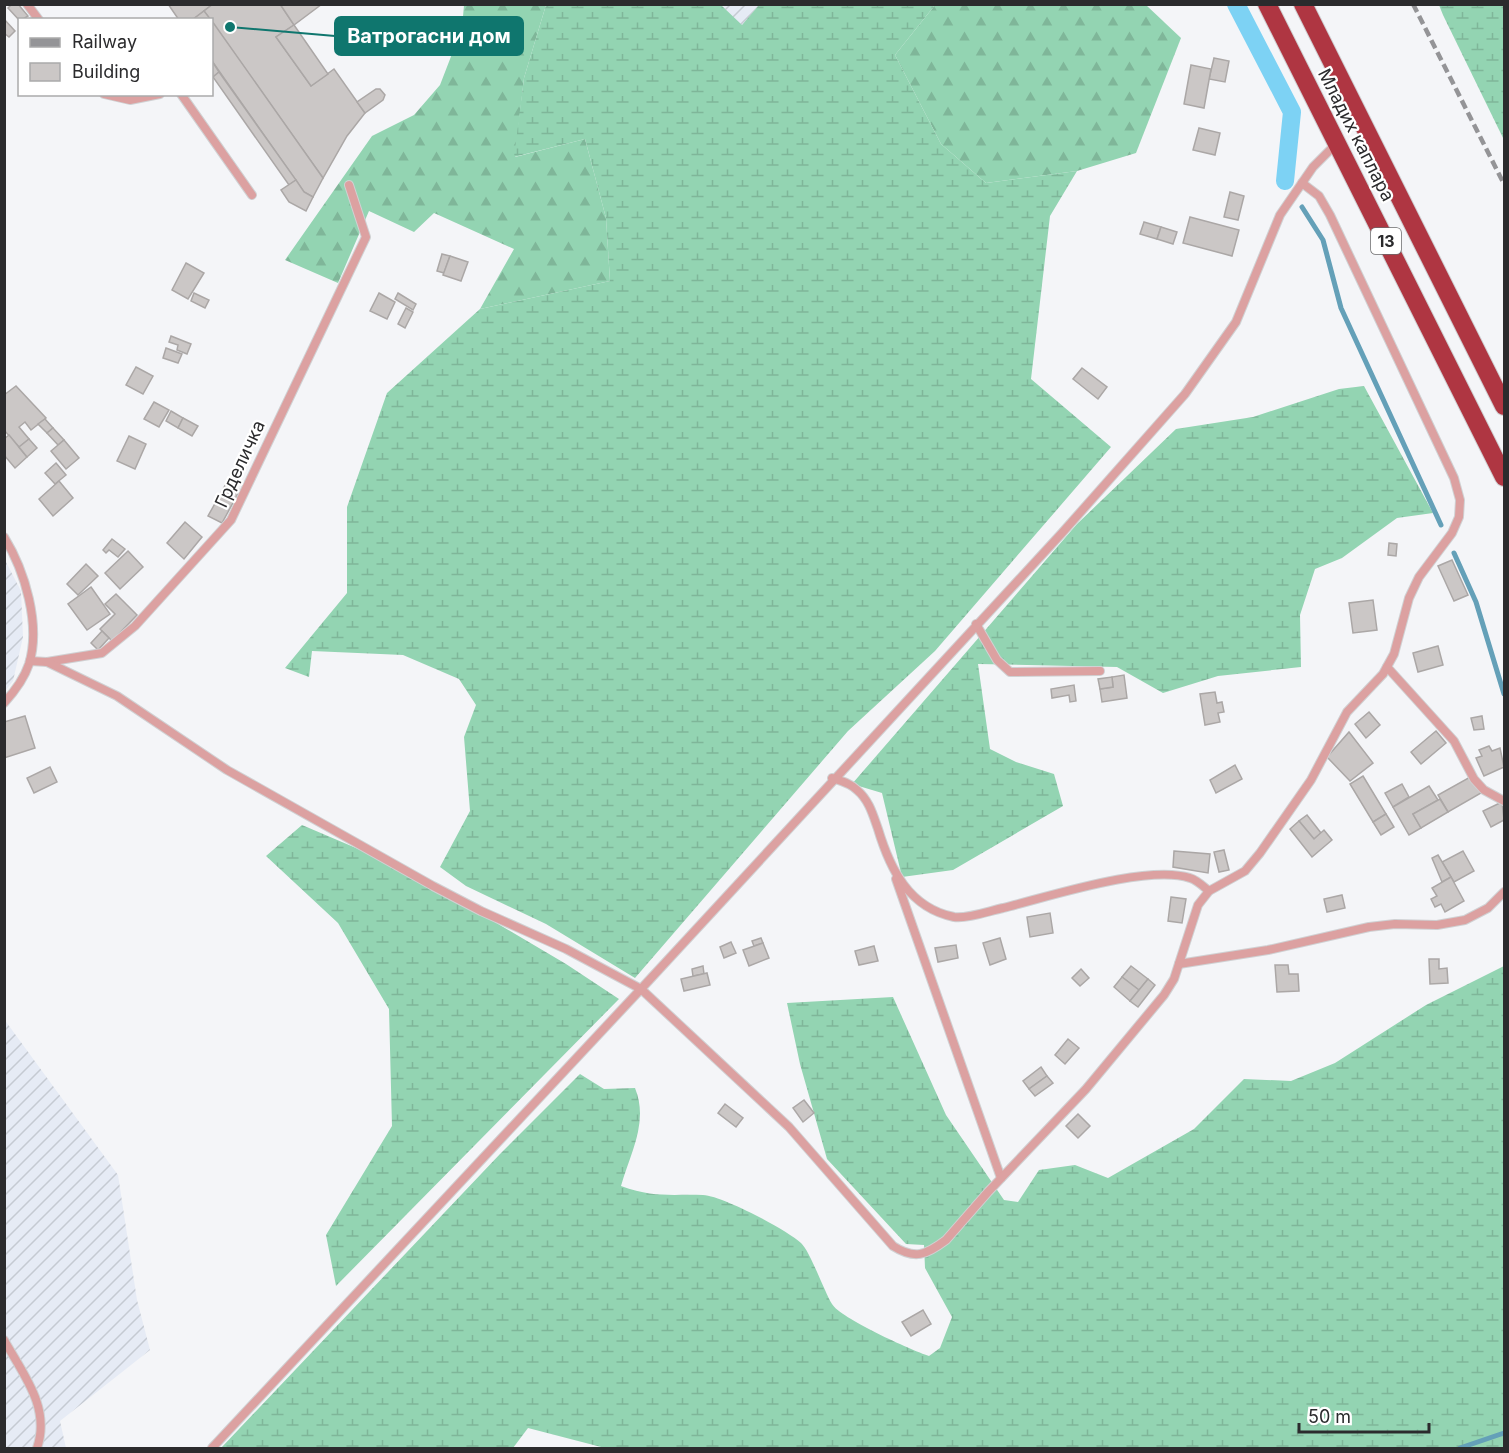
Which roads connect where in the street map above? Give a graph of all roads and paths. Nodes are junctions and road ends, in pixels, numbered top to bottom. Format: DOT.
graph roads {
  1 [pos="27,4"];
  2 [pos="1267,4"];
  3 [pos="1303,4"];
  4 [pos="38,18"];
  5 [pos="113,96"];
  6 [pos="150,96"];
  7 [pos="181,96"];
  8 [pos="1330,149"];
  9 [pos="1302,183"];
  10 [pos="349,185"];
  11 [pos="252,195"];
  12 [pos="1504,406"];
  13 [pos="1504,477"];
  14 [pos="4,537"];
  15 [pos="976,624"];
  16 [pos="30,662"];
  17 [pos="47,662"];
  18 [pos="1387,667"];
  19 [pos="1100,671"];
  20 [pos="4,703"];
  21 [pos="832,778"];
  22 [pos="1504,801"];
  23 [pos="894,874"];
  24 [pos="1209,891"];
  25 [pos="1504,892"];
  26 [pos="1179,964"];
  27 [pos="641,989"];
  28 [pos="1001,1178"];
  29 [pos="4,1340"];
  30 [pos="37,1449"];
  31 [pos="212,1449"];
  1 -- 4 [label="lane"];
  2 -- 13 [label="highway, Младих каплара / 13"];
  3 -- 12 [label="highway, Младих каплара / 13"];
  5 -- 6 [label="lane"];
  7 -- 11 [label="lane"];
  8 -- 9 [label="lane"];
  9 -- 15 [label="lane"];
  9 -- 18 [label="lane"];
  10 -- 17 [label="lane, Грделичка"];
  14 -- 16 [label="lane"];
  15 -- 19 [label="lane"];
  15 -- 21 [label="lane"];
  16 -- 17 [label="lane, Грделичка"];
  16 -- 20 [label="lane"];
  17 -- 27 [label="lane"];
  18 -- 22 [label="lane"];
  18 -- 24 [label="lane"];
  21 -- 23 [label="lane"];
  21 -- 27 [label="lane"];
  23 -- 24 [label="lane"];
  23 -- 28 [label="lane"];
  24 -- 26 [label="lane"];
  25 -- 26 [label="lane"];
  26 -- 28 [label="lane"];
  27 -- 28 [label="lane"];
  27 -- 31 [label="lane"];
  29 -- 30 [label="lane"];
}
